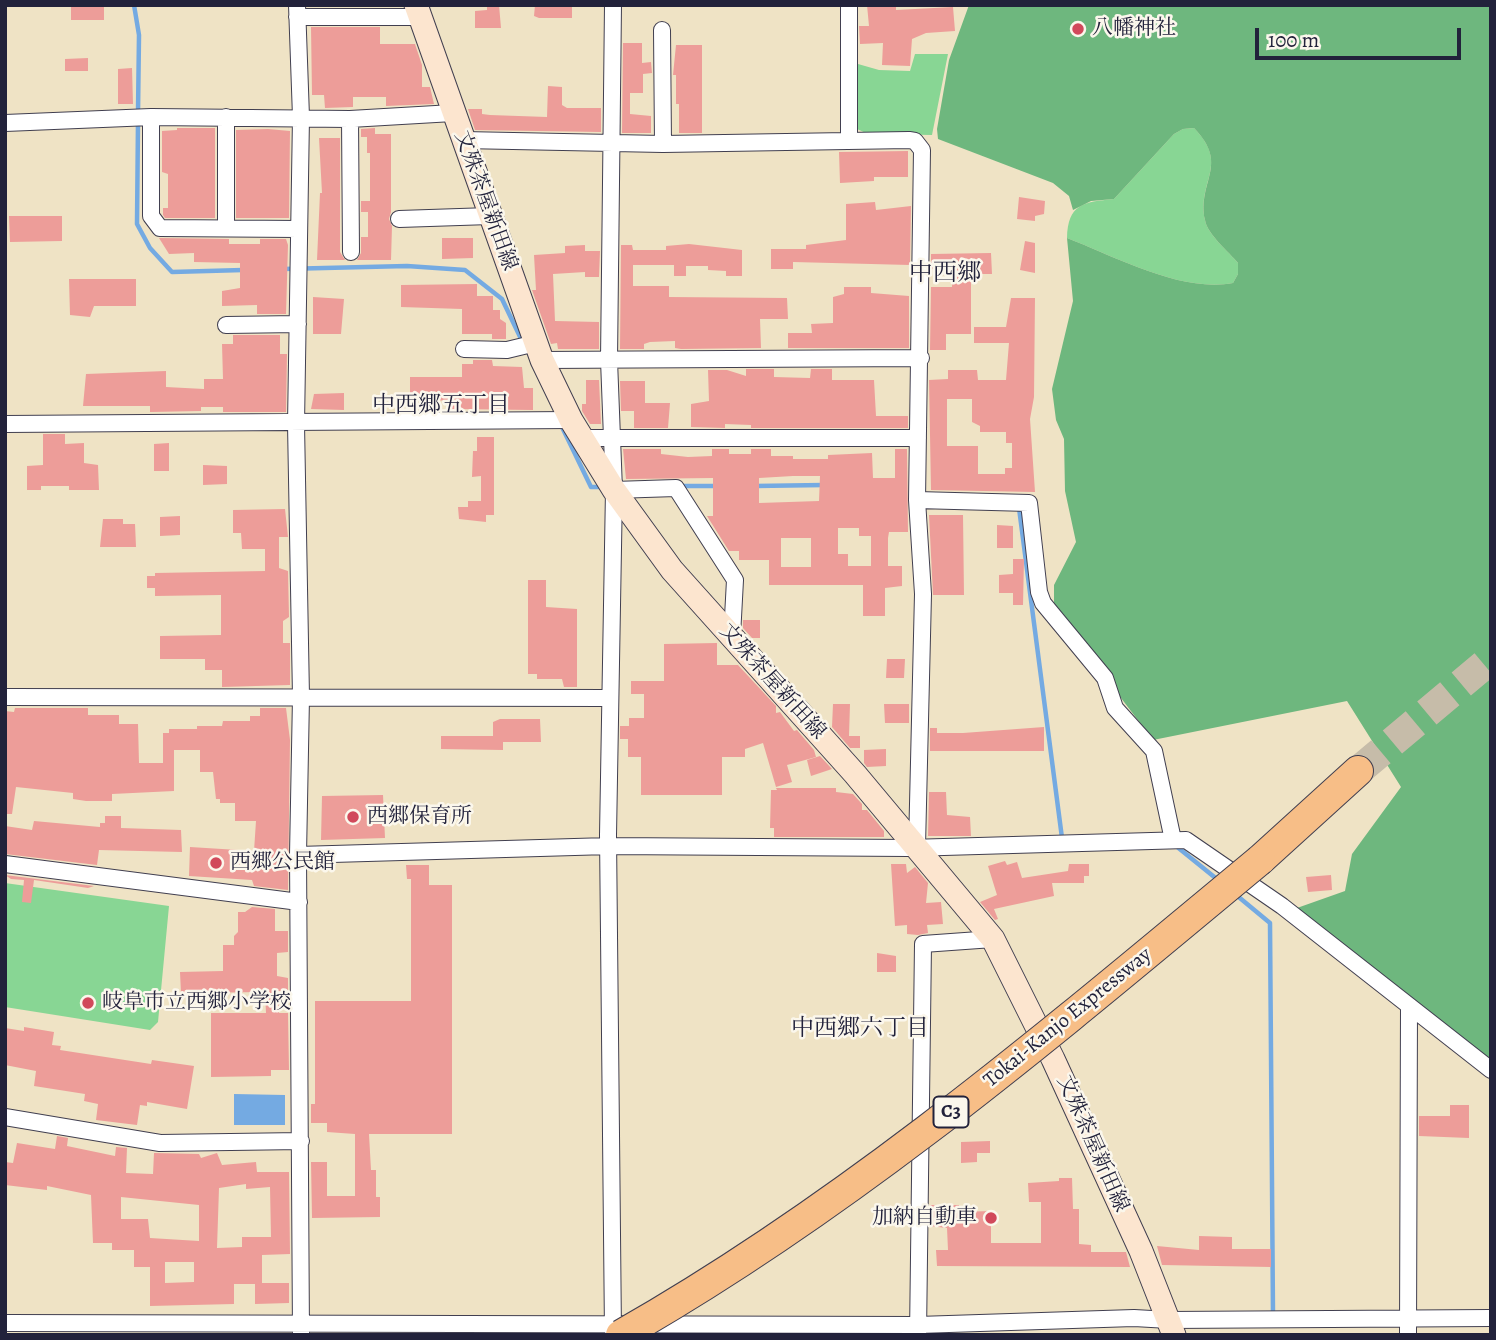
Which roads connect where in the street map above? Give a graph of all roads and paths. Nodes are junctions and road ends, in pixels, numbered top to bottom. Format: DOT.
graph roads {
  1 [pos="612,5"];
  2 [pos="849,5"];
  3 [pos="297,11"];
  4 [pos="418,11"];
  5 [pos="662,30"];
  6 [pos="453,113"];
  7 [pos="151,117"];
  8 [pos="226,117"];
  9 [pos="301,117"];
  10 [pos="350,119"];
  11 [pos="5,123"];
  12 [pos="463,140"];
  13 [pos="849,141"];
  14 [pos="612,143"];
  15 [pos="663,144"];
  16 [pos="490,216"];
  17 [pos="399,219"];
  18 [pos="226,228"];
  19 [pos="299,229"];
  20 [pos="351,252"];
  21 [pos="298,324"];
  22 [pos="226,325"];
  23 [pos="464,349"];
  24 [pos="539,352"];
  25 [pos="921,358"];
  26 [pos="609,360"];
  27 [pos="5,424"];
  28 [pos="296,424"];
  29 [pos="577,429"];
  30 [pos="611,436"];
  31 [pos="918,438"];
  32 [pos="614,490"];
  33 [pos="917,500"];
  34 [pos="733,636"];
  35 [pos="5,697"];
  36 [pos="301,697"];
  37 [pos="609,698"];
  38 [pos="1358,771"];
  39 [pos="1173,840"];
  40 [pos="609,846"];
  41 [pos="918,846"];
  42 [pos="298,855"];
  43 [pos="5,864"];
  44 [pos="299,902"];
  45 [pos="993,939"];
  46 [pos="1409,1006"];
  47 [pos="1491,1070"];
  48 [pos="5,1117"];
  49 [pos="301,1141"];
  50 [pos="1491,1318"];
  51 [pos="5,1323"];
  52 [pos="1408,1327"];
  53 [pos="1171,1328"];
  54 [pos="301,1330"];
  55 [pos="918,1330"];
  56 [pos="615,1331"];
  1 -- 14 [label="street"];
  2 -- 13 [label="street"];
  3 -- 4 [label="street"];
  3 -- 9 [label="street"];
  4 -- 6 [label="main road, 文殊茶屋新田線"];
  5 -- 15 [label="street"];
  6 -- 10 [label="street"];
  6 -- 12 [label="main road, 文殊茶屋新田線"];
  7 -- 8 [label="street"];
  7 -- 11 [label="street"];
  7 -- 18 [label="street"];
  8 -- 9 [label="street"];
  8 -- 18 [label="street"];
  9 -- 10 [label="street"];
  9 -- 19 [label="street"];
  10 -- 20 [label="street"];
  12 -- 14 [label="street"];
  12 -- 16 [label="main road, 文殊茶屋新田線"];
  13 -- 15 [label="street"];
  13 -- 25 [label="street"];
  14 -- 15 [label="street"];
  14 -- 26 [label="street"];
  16 -- 17 [label="street"];
  16 -- 24 [label="main road, 文殊茶屋新田線"];
  18 -- 19 [label="street"];
  19 -- 21 [label="street"];
  21 -- 22 [label="street"];
  21 -- 28 [label="street"];
  23 -- 24 [label="street"];
  24 -- 26 [label="street"];
  24 -- 29 [label="main road, 文殊茶屋新田線"];
  25 -- 26 [label="street"];
  25 -- 31 [label="street"];
  26 -- 30 [label="street"];
  27 -- 28 [label="street"];
  28 -- 29 [label="street"];
  28 -- 36 [label="street"];
  29 -- 30 [label="street"];
  29 -- 32 [label="main road, 文殊茶屋新田線"];
  30 -- 31 [label="street"];
  30 -- 32 [label="street"];
  31 -- 33 [label="street"];
  32 -- 34 [label="main road, 文殊茶屋新田線"];
  32 -- 34 [label="street"];
  32 -- 37 [label="street"];
  33 -- 39 [label="street"];
  33 -- 41 [label="street"];
  34 -- 41 [label="main road, 文殊茶屋新田線"];
  35 -- 36 [label="street"];
  36 -- 37 [label="street"];
  36 -- 42 [label="street"];
  37 -- 40 [label="street"];
  38 -- 56 [label="highway, Tokai-Kanjo Expressway / C3, bridge"];
  39 -- 41 [label="street"];
  39 -- 46 [label="street"];
  40 -- 41 [label="street"];
  40 -- 42 [label="street"];
  40 -- 56 [label="street"];
  41 -- 45 [label="main road, 文殊茶屋新田線"];
  42 -- 44 [label="street"];
  43 -- 44 [label="street"];
  44 -- 49 [label="street"];
  45 -- 53 [label="main road, 文殊茶屋新田線"];
  45 -- 55 [label="street"];
  46 -- 47 [label="street"];
  46 -- 52 [label="street"];
  48 -- 49 [label="street"];
  49 -- 54 [label="street"];
  50 -- 52 [label="street"];
  51 -- 54 [label="street"];
  52 -- 53 [label="street"];
  53 -- 55 [label="street"];
  54 -- 56 [label="street"];
  55 -- 56 [label="street"];
}
